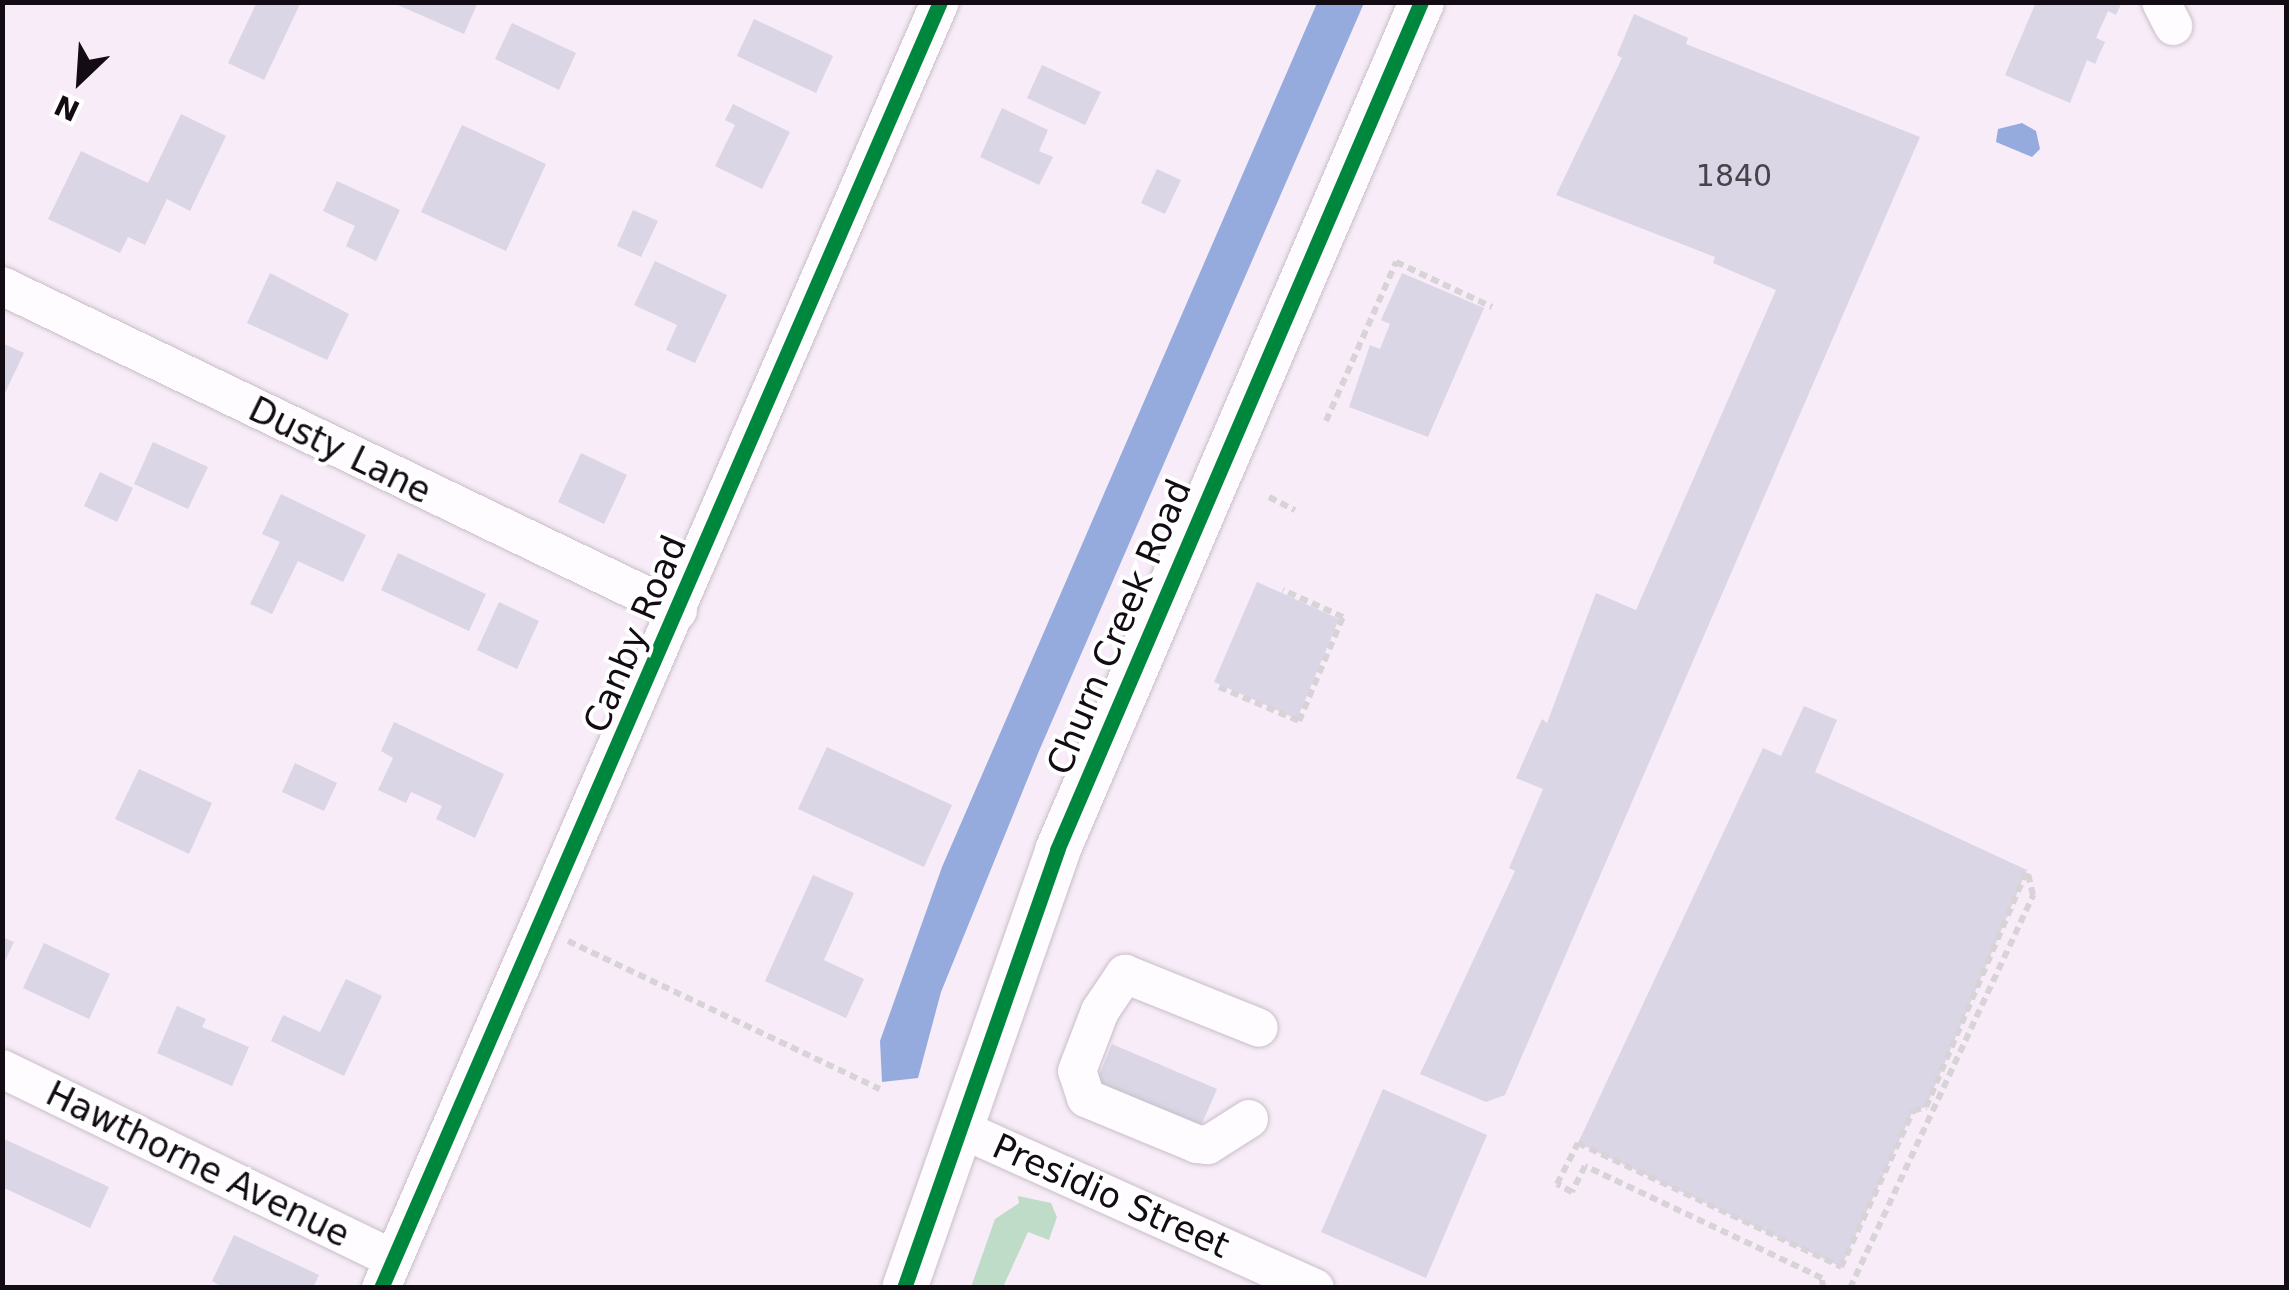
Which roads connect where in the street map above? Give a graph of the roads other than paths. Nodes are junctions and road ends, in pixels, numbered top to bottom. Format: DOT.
graph roads {
  1 [pos="940,2"];
  2 [pos="1420,2"];
  3 [pos="2,286"];
  4 [pos="678,611"];
  5 [pos="1259,1028"];
  6 [pos="2,1069"];
  7 [pos="1249,1119"];
  8 [pos="961,1129"];
  9 [pos="387,1273"];
  10 [pos="904,1288"];
  11 [pos="1314,1288"];
  1 -- 4 [label="street, Canby Road"];
  2 -- 8 [label="main road, Churn Creek Road"];
  3 -- 4 [label="street, Dusty Lane"];
  4 -- 9 [label="street, Canby Road"];
  5 -- 7 [label="street"];
  6 -- 9 [label="street, Hawthorne Avenue"];
  8 -- 10 [label="main road, Churn Creek Road"];
  8 -- 11 [label="street, Presidio Street"];
}
